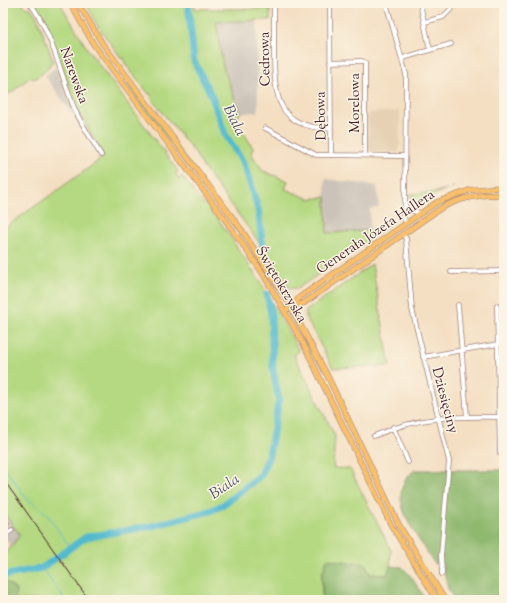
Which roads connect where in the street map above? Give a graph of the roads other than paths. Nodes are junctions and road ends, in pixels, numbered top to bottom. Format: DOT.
graph roads {
  1 [pos="30,3"];
  2 [pos="70,3"];
  3 [pos="78,3"];
  4 [pos="274,3"];
  5 [pos="330,3"];
  6 [pos="386,3"];
  7 [pos="420,3"];
  8 [pos="453,7"];
  9 [pos="425,22"];
  10 [pos="451,44"];
  11 [pos="430,50"];
  12 [pos="403,58"];
  13 [pos="330,62"];
  14 [pos="128,78"];
  15 [pos="122,82"];
  16 [pos="265,128"];
  17 [pos="330,128"];
  18 [pos="365,154"];
  19 [pos="101,155"];
  20 [pos="331,155"];
  21 [pos="404,156"];
  22 [pos="504,187"];
  23 [pos="470,190"];
  24 [pos="504,195"];
  25 [pos="472,196"];
  26 [pos="405,206"];
  27 [pos="420,214"];
  28 [pos="406,223"];
  29 [pos="241,229"];
  30 [pos="236,234"];
  31 [pos="403,234"];
  32 [pos="346,265"];
  33 [pos="351,271"];
  34 [pos="504,271"];
  35 [pos="450,272"];
  36 [pos="458,305"];
  37 [pos="497,306"];
  38 [pos="291,307"];
  39 [pos="285,311"];
  40 [pos="504,343"];
  41 [pos="497,344"];
  42 [pos="461,351"];
  43 [pos="423,357"];
  44 [pos="439,417"];
  45 [pos="502,417"];
  46 [pos="467,418"];
  47 [pos="393,427"];
  48 [pos="374,436"];
  49 [pos="500,452"];
  50 [pos="408,462"];
  51 [pos="12,530"];
  52 [pos="3,536"];
  53 [pos="442,574"];
  54 [pos="437,600"];
  55 [pos="445,600"];
  1 -- 19 [label="street, Narewska"];
  2 -- 15 [label="main road, Świętokrzyska"];
  3 -- 14 [label="main road, Świętokrzyska"];
  4 -- 17 [label="street, Cedrowa"];
  5 -- 13 [label="street, Dębowa"];
  6 -- 12 [label="street"];
  7 -- 9 [label="street"];
  8 -- 9 [label="street"];
  9 -- 11 [label="street"];
  10 -- 11 [label="street"];
  11 -- 12 [label="street"];
  12 -- 21 [label="street"];
  13 -- 17 [label="street, Dębowa"];
  13 -- 18 [label="street, Morelowa"];
  14 -- 15 [label="main road"];
  14 -- 29 [label="main road, Świętokrzyska"];
  15 -- 30 [label="main road, Świętokrzyska"];
  16 -- 20 [label="street, Dębowa"];
  17 -- 20 [label="street, Dębowa"];
  18 -- 20 [label="street"];
  18 -- 21 [label="street"];
  21 -- 26 [label="street"];
  22 -- 23 [label="main road, Generała Józefa Hallera"];
  23 -- 25 [label="main road"];
  23 -- 27 [label="main road, Generała Józefa Hallera"];
  24 -- 25 [label="main road, Generała Józefa Hallera"];
  25 -- 31 [label="main road, Generała Józefa Hallera"];
  26 -- 27 [label="street"];
  26 -- 28 [label="street"];
  27 -- 28 [label="main road, Generała Józefa Hallera"];
  28 -- 32 [label="main road, Generała Józefa Hallera"];
  29 -- 30 [label="main road"];
  29 -- 38 [label="main road, Świętokrzyska"];
  30 -- 39 [label="main road, Świętokrzyska"];
  31 -- 33 [label="main road, Generała Józefa Hallera"];
  31 -- 43 [label="street, Dziesięciny"];
  32 -- 33 [label="main road"];
  32 -- 38 [label="main road, Generała Józefa Hallera"];
  33 -- 38 [label="main road, Generała Józefa Hallera"];
  34 -- 35 [label="street"];
  36 -- 42 [label="street"];
  37 -- 41 [label="street"];
  38 -- 39 [label="main road, Generała Józefa Hallera"];
  38 -- 55 [label="main road, Świętokrzyska"];
  39 -- 54 [label="main road, Świętokrzyska"];
  40 -- 41 [label="street"];
  41 -- 42 [label="street"];
  41 -- 45 [label="street"];
  42 -- 43 [label="street"];
  42 -- 46 [label="street"];
  43 -- 44 [label="street, Dziesięciny"];
  44 -- 46 [label="street"];
  44 -- 47 [label="street"];
  44 -- 53 [label="street, Dziesięciny"];
  45 -- 46 [label="street"];
  45 -- 49 [label="street"];
  47 -- 48 [label="street"];
  47 -- 50 [label="street"];
  51 -- 52 [label="street"];
}
